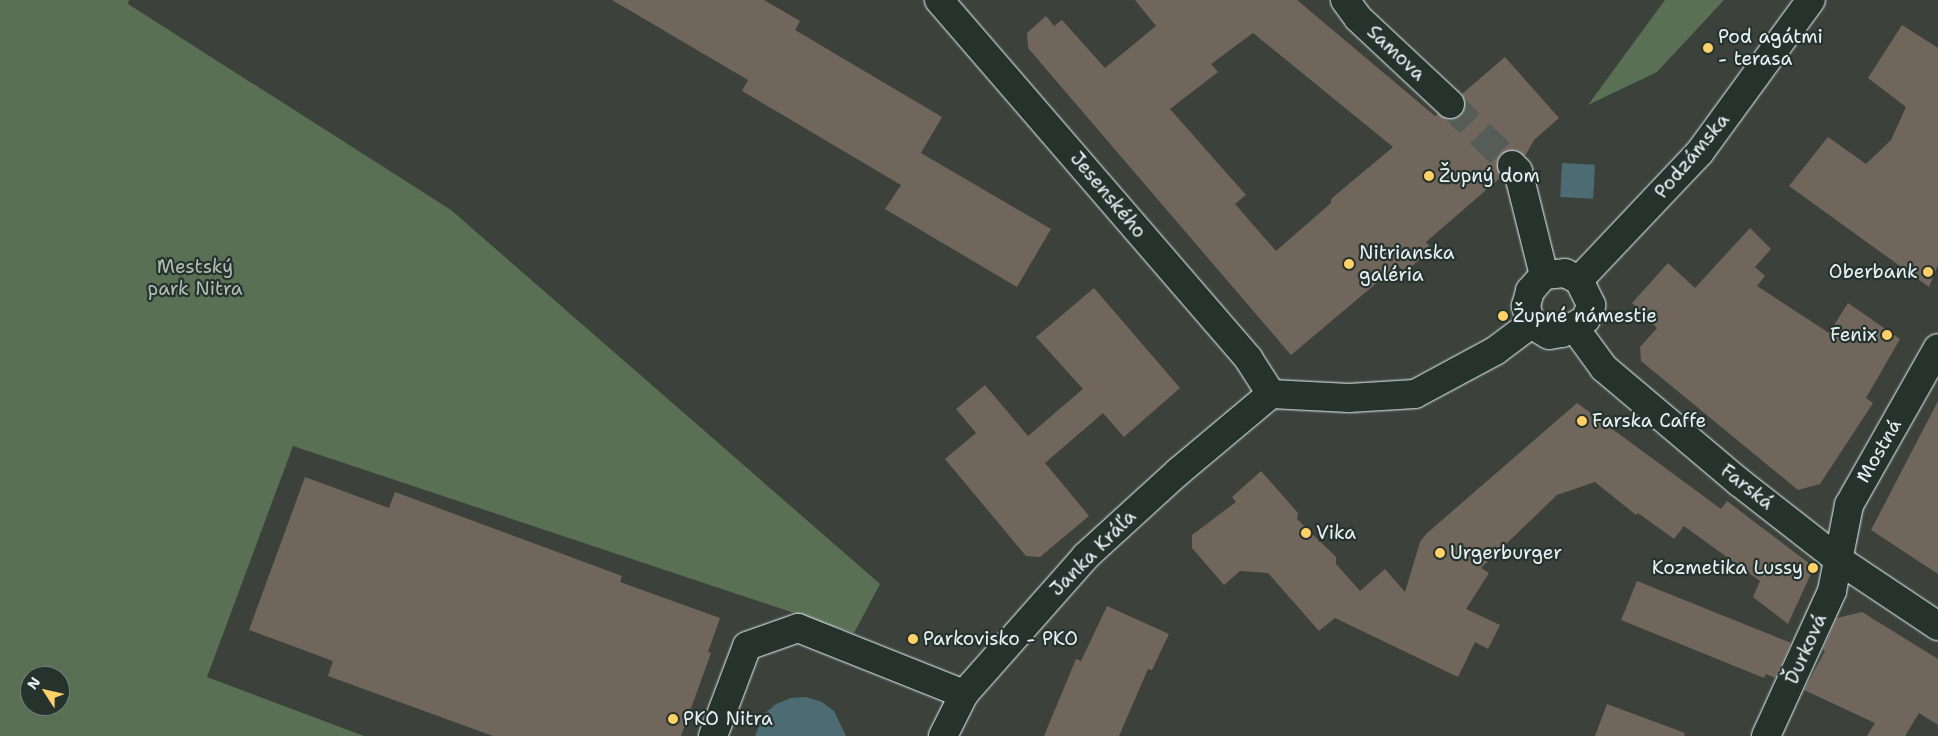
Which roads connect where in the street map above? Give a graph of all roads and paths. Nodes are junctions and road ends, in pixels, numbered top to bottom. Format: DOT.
graph roads {
  1 [pos="938,0"];
  2 [pos="1345,0"];
  3 [pos="1812,0"];
  4 [pos="1450,104"];
  5 [pos="1512,165"];
  6 [pos="1544,275"];
  7 [pos="1579,280"];
  8 [pos="1531,324"];
  9 [pos="1574,327"];
  10 [pos="1938,348"];
  11 [pos="1271,394"];
  12 [pos="1840,560"];
  13 [pos="1938,626"];
  14 [pos="964,694"];
  15 [pos="713,736"];
  16 [pos="944,736"];
  17 [pos="1766,736"];
  1 -- 11 [label="street, Jesenského"];
  2 -- 4 [label="street, Samova"];
  3 -- 7 [label="street, Podzámska"];
  5 -- 6 [label="street"];
  6 -- 7 [label="street"];
  6 -- 8 [label="street"];
  7 -- 9 [label="street"];
  8 -- 9 [label="street"];
  8 -- 11 [label="street"];
  9 -- 12 [label="street, Farská"];
  10 -- 12 [label="street, Mostná"];
  11 -- 14 [label="street, Janka Kráľa"];
  12 -- 13 [label="street, Farská"];
  12 -- 17 [label="street, Ďurková"];
  14 -- 15 [label="street"];
  14 -- 16 [label="street, Janka Kráľa"];
}
